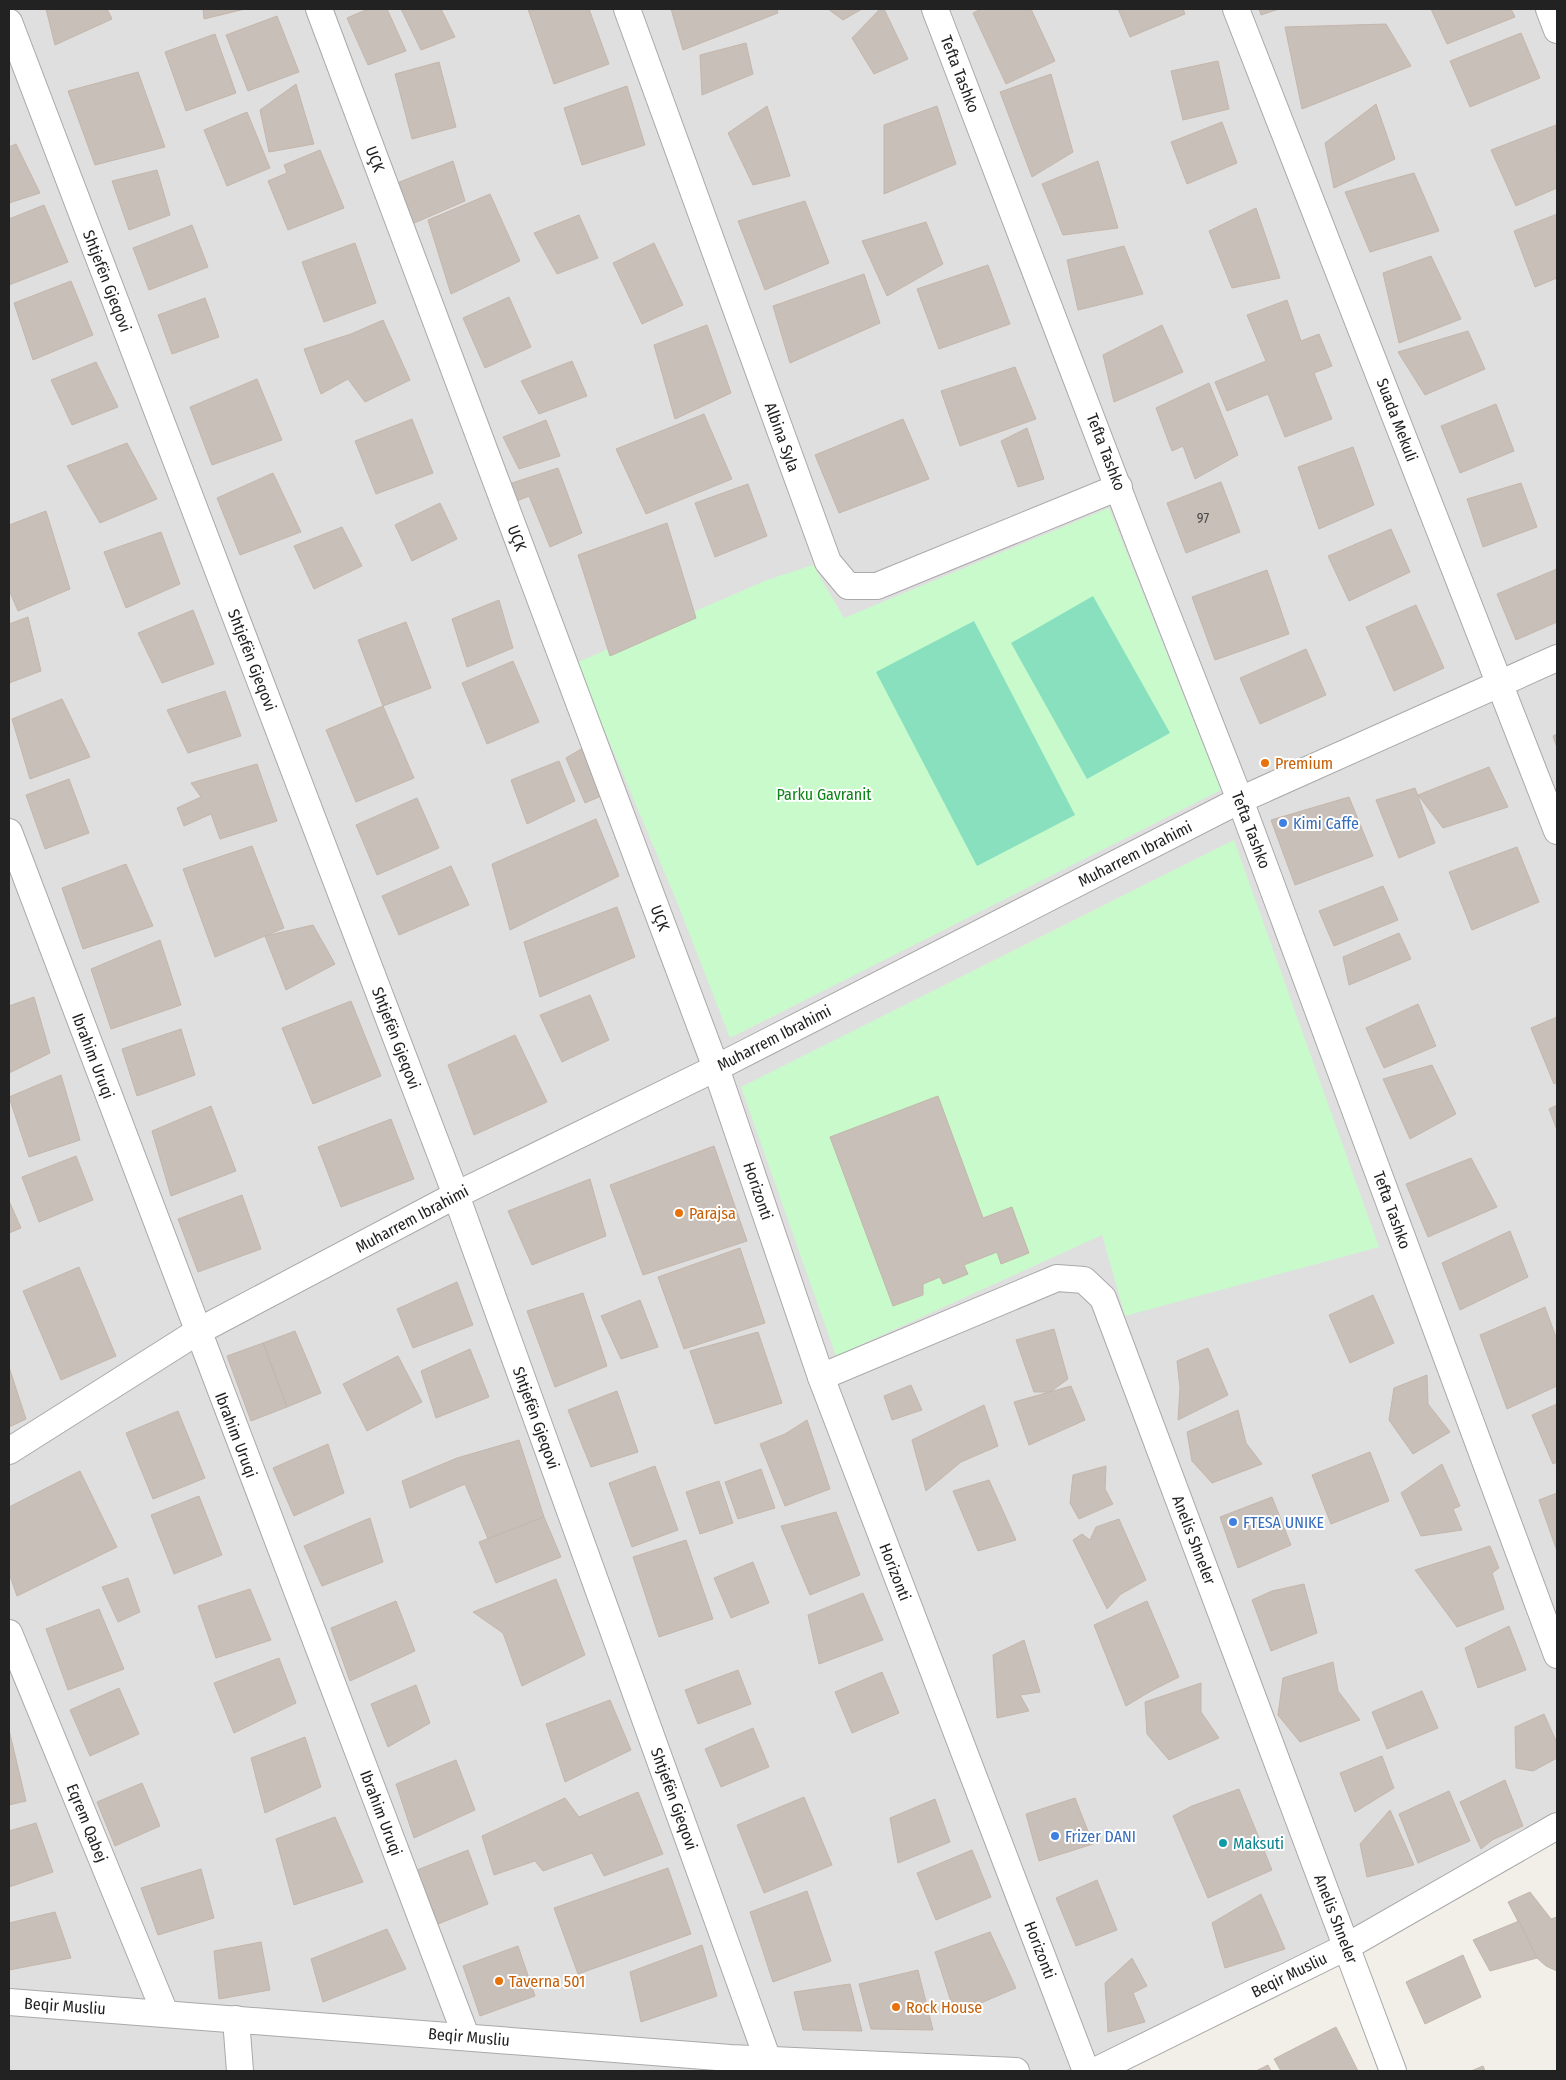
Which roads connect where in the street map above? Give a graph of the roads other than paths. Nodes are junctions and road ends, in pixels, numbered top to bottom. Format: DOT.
graph roads {
  1 [pos="319,9"];
  2 [pos="626,9"];
  3 [pos="936,9"];
  4 [pos="1236,9"];
  5 [pos="1549,9"];
  6 [pos="9,22"];
  7 [pos="1557,30"];
  8 [pos="1119,487"];
  9 [pos="1557,658"];
  10 [pos="1501,684"];
  11 [pos="1240,800"];
  12 [pos="1557,831"];
  13 [pos="9,832"];
  14 [pos="716,1068"];
  15 [pos="456,1196"];
  16 [pos="197,1332"];
  17 [pos="821,1377"];
  18 [pos="9,1452"];
  19 [pos="9,1633"];
  20 [pos="1557,1654"];
  21 [pos="1557,1826"];
  22 [pos="1346,1947"];
  23 [pos="9,2002"];
  24 [pos="165,2013"];
  25 [pos="236,2018"];
  26 [pos="466,2036"];
  27 [pos="768,2060"];
  28 [pos="929,2069"];
  29 [pos="240,2071"];
  30 [pos="1016,2071"];
  31 [pos="1086,2071"];
  32 [pos="1094,2071"];
  33 [pos="1393,2071"];
  1 -- 14 [label="street, UÇK"];
  2 -- 8 [label="street, Albina Syla"];
  3 -- 8 [label="street, Tefta Tashko"];
  4 -- 10 [label="street, Suada Mekuli"];
  5 -- 7 [label="street"];
  6 -- 15 [label="street, Shtjefën Gjeqovi"];
  8 -- 11 [label="street, Tefta Tashko"];
  9 -- 10 [label="street, Muharrem Ibrahimi"];
  10 -- 11 [label="street, Muharrem Ibrahimi"];
  10 -- 12 [label="street, Suada Mekuli"];
  11 -- 14 [label="street, Muharrem Ibrahimi"];
  11 -- 20 [label="street, Tefta Tashko"];
  13 -- 16 [label="street, Ibrahim Uruqi"];
  14 -- 15 [label="street, Muharrem Ibrahimi"];
  14 -- 17 [label="street, Horizonti"];
  15 -- 16 [label="street, Muharrem Ibrahimi"];
  15 -- 27 [label="street, Shtjefën Gjeqovi"];
  16 -- 18 [label="street, Muharrem Ibrahimi"];
  16 -- 26 [label="street, Ibrahim Uruqi"];
  17 -- 22 [label="street, Anelis Shneler"];
  17 -- 31 [label="street, Horizonti"];
  19 -- 24 [label="street, Eqrem Qabej"];
  21 -- 22 [label="street, Beqir Musliu"];
  22 -- 32 [label="street, Beqir Musliu"];
  22 -- 33 [label="street, Anelis Shneler"];
  23 -- 24 [label="street, Beqir Musliu"];
  24 -- 25 [label="street, Beqir Musliu"];
  25 -- 26 [label="street, Beqir Musliu"];
  25 -- 29 [label="street"];
  26 -- 27 [label="street, Beqir Musliu"];
  27 -- 28 [label="street, Beqir Musliu"];
  28 -- 30 [label="street, Beqir Musliu"];
}
